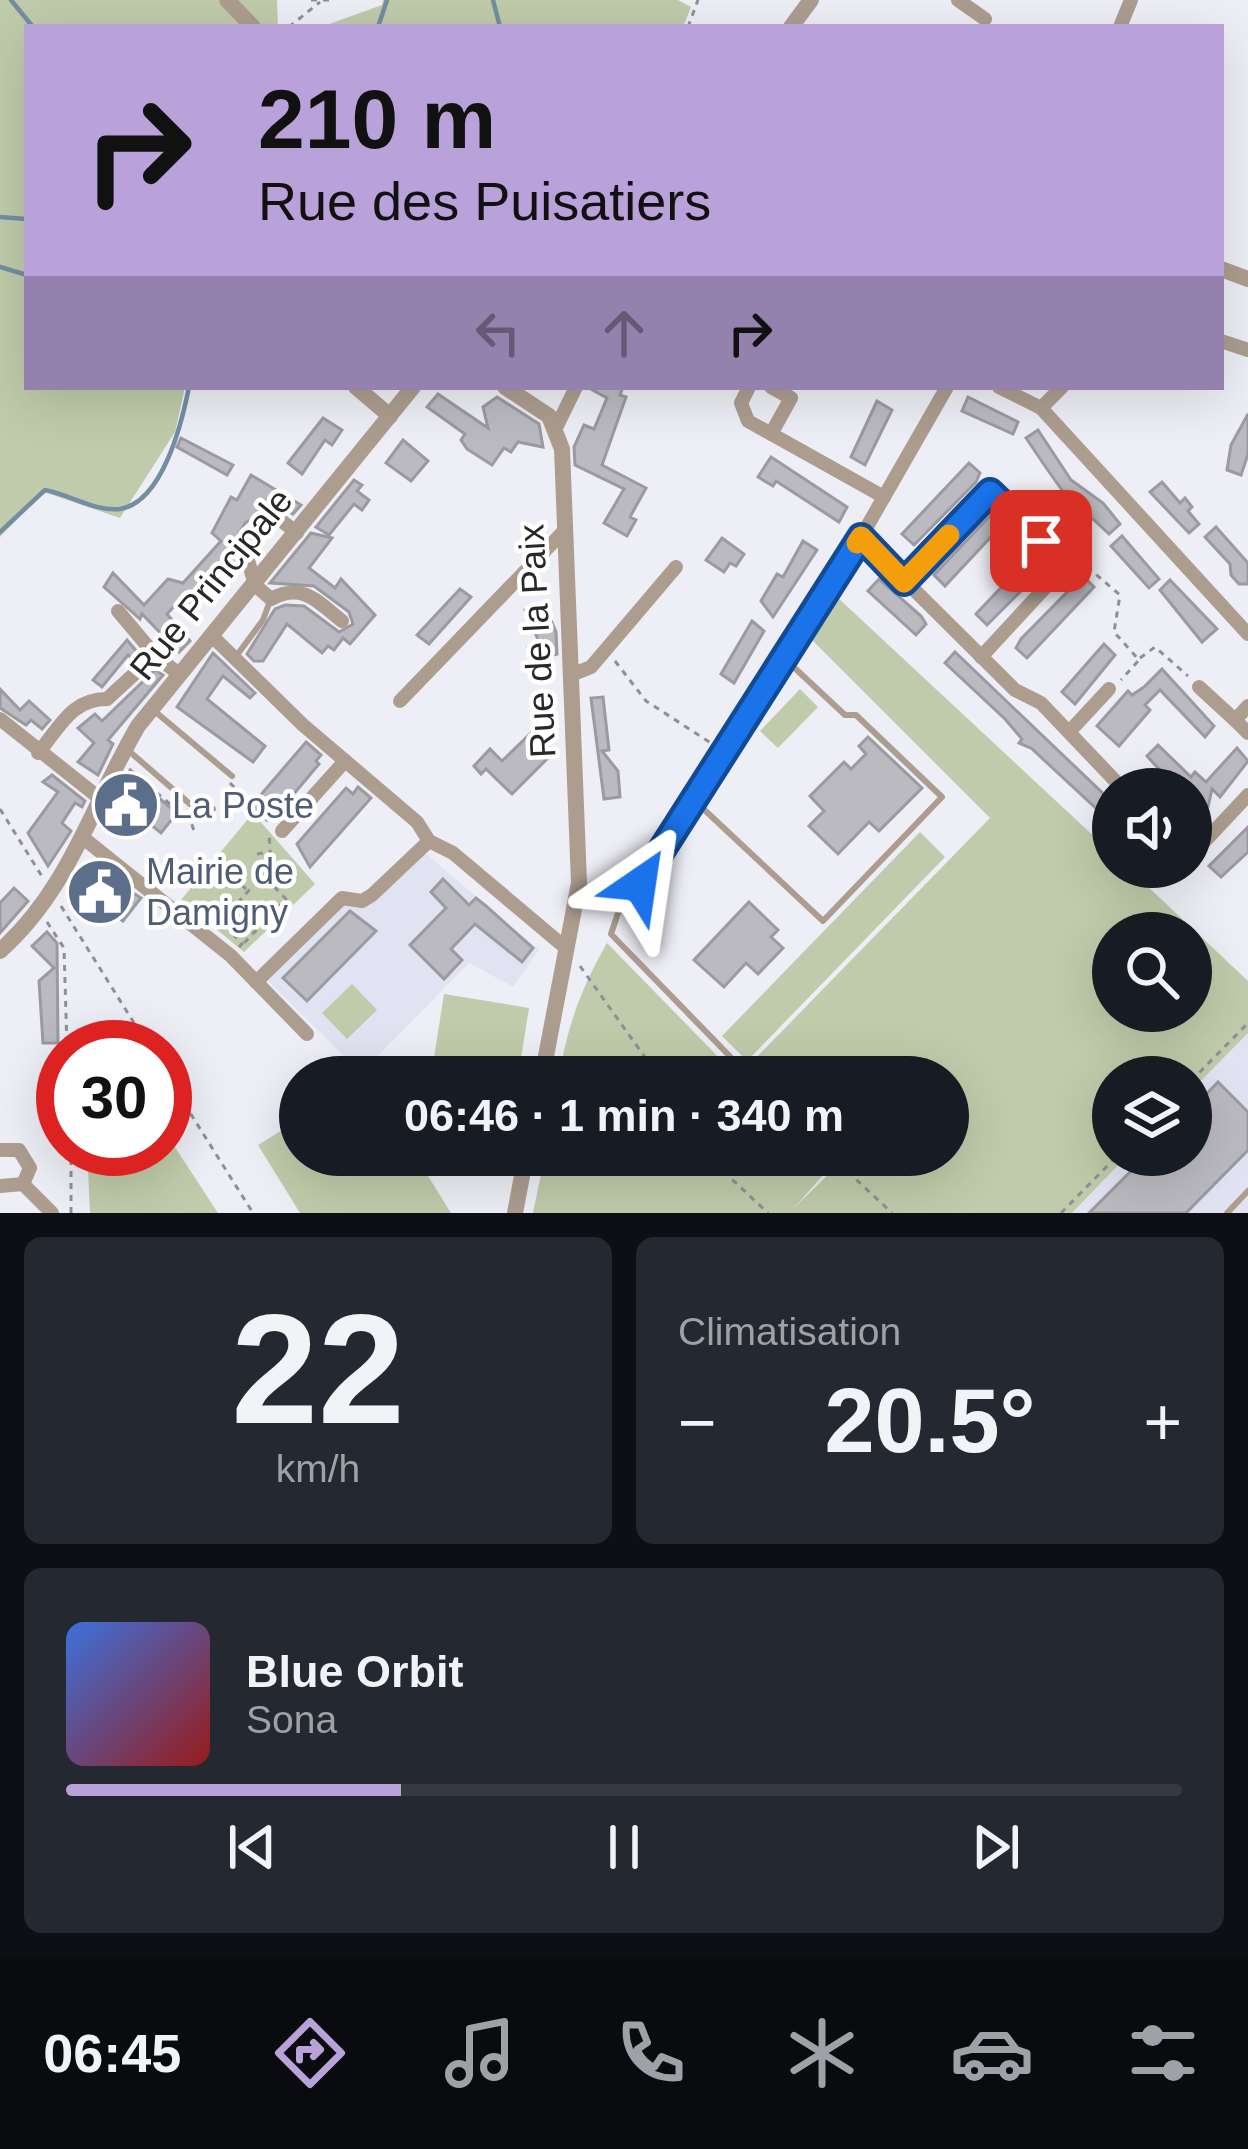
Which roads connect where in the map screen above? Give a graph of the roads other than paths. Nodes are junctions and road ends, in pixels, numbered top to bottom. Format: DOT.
graph roads {
  1 [pos="227,0"];
  2 [pos="958,0"];
  3 [pos="985,19"];
  4 [pos="250,24"];
  5 [pos="360,390"];
  6 [pos="411,390"];
  7 [pos="511,390"];
  8 [pos="575,390"];
  9 [pos="748,390"];
  10 [pos="776,390"];
  11 [pos="945,390"];
  12 [pos="1004,390"];
  13 [pos="1059,390"];
  14 [pos="1041,408"];
  15 [pos="390,416"];
  16 [pos="556,428"];
  17 [pos="771,434"];
  18 [pos="884,497"];
  19 [pos="563,532"];
  20 [pos="297,533"];
  21 [pos="861,537"];
  22 [pos="676,567"];
  23 [pos="904,582"];
  24 [pos="255,585"];
  25 [pos="271,599"];
  26 [pos="118,611"];
  27 [pos="342,621"];
  28 [pos="1248,634"];
  29 [pos="212,636"];
  30 [pos="155,655"];
  31 [pos="233,657"];
  32 [pos="782,657"];
  33 [pos="981,657"];
  34 [pos="180,674"];
  35 [pos="571,675"];
  36 [pos="1199,687"];
  37 [pos="1109,689"];
  38 [pos="400,701"];
  39 [pos="1248,706"];
  40 [pos="152,710"];
  41 [pos="0,719"];
  42 [pos="1235,720"];
  43 [pos="1070,731"];
  44 [pos="1248,733"];
  45 [pos="38,753"];
  46 [pos="122,754"];
  47 [pos="345,761"];
  48 [pos="1104,768"];
  49 [pos="232,776"];
  50 [pos="1248,795"];
  51 [pos="98,797"];
  52 [pos="694,799"];
  53 [pos="213,808"];
  54 [pos="278,829"];
  55 [pos="1212,833"];
  56 [pos="82,837"];
  57 [pos="429,841"];
  58 [pos="578,898"];
  59 [pos="620,906"];
  60 [pos="567,950"];
  61 [pos="0,951"];
  62 [pos="256,982"];
  63 [pos="307,1034"];
  64 [pos="546,1056"];
  65 [pos="727,1056"];
  66 [pos="0,1150"];
  67 [pos="522,1176"];
  68 [pos="23,1184"];
  69 [pos="0,1186"];
  70 [pos="1248,1191"];
  71 [pos="52,1213"];
  72 [pos="515,1213"];
  73 [pos="1227,1213"];
  1 -- 4 [label="street"];
  2 -- 3 [label="street"];
  5 -- 15 [label="street"];
  6 -- 15 [label="street, Rue Principale"];
  7 -- 16 [label="street"];
  8 -- 16 [label="street"];
  9 -- 17 [label="street"];
  10 -- 17 [label="street"];
  11 -- 18 [label="street"];
  12 -- 14 [label="street"];
  13 -- 14 [label="street"];
  14 -- 28 [label="street"];
  15 -- 20 [label="street, Rue Principale"];
  16 -- 19 [label="street, Rue de la Paix"];
  17 -- 18 [label="street"];
  18 -- 21 [label="street"];
  19 -- 35 [label="street, Rue de la Paix"];
  19 -- 38 [label="street"];
  20 -- 24 [label="street, Rue Principale"];
  20 -- 24 [label="street"];
  21 -- 23 [label="street"];
  21 -- 32 [label="street"];
  22 -- 35 [label="street"];
  23 -- 33 [label="street"];
  23 -- 33 [label="street"];
  24 -- 25 [label="street"];
  24 -- 29 [label="street, Rue Principale"];
  25 -- 27 [label="street"];
  25 -- 31 [label="lane"];
  26 -- 30 [label="street"];
  29 -- 31 [label="street"];
  29 -- 34 [label="street, Rue Principale"];
  30 -- 34 [label="street"];
  30 -- 45 [label="street"];
  31 -- 47 [label="street"];
  32 -- 52 [label="street"];
  32 -- 52 [label="lane"];
  33 -- 43 [label="street"];
  34 -- 40 [label="street, Rue Principale"];
  35 -- 58 [label="street, Rue de la Paix"];
  36 -- 42 [label="street"];
  37 -- 43 [label="street"];
  39 -- 42 [label="street"];
  40 -- 46 [label="street, Rue Principale"];
  40 -- 49 [label="lane"];
  41 -- 45 [label="street"];
  42 -- 44 [label="street"];
  43 -- 48 [label="street"];
  45 -- 51 [label="street"];
  46 -- 51 [label="street, Rue Principale"];
  46 -- 53 [label="lane"];
  47 -- 54 [label="street"];
  47 -- 57 [label="street"];
  50 -- 55 [label="street"];
  51 -- 56 [label="street, Rue Principale"];
  52 -- 59 [label="street"];
  56 -- 61 [label="street, Rue Principale"];
  56 -- 62 [label="street"];
  57 -- 60 [label="street"];
  57 -- 62 [label="street"];
  58 -- 59 [label="street"];
  58 -- 60 [label="street, Rue de la Paix"];
  59 -- 65 [label="lane"];
  60 -- 64 [label="street, Rue de la Paix"];
  62 -- 63 [label="street"];
  66 -- 68 [label="street"];
  67 -- 72 [label="street"];
  68 -- 69 [label="street"];
  68 -- 71 [label="street"];
  70 -- 73 [label="lane"];
}
